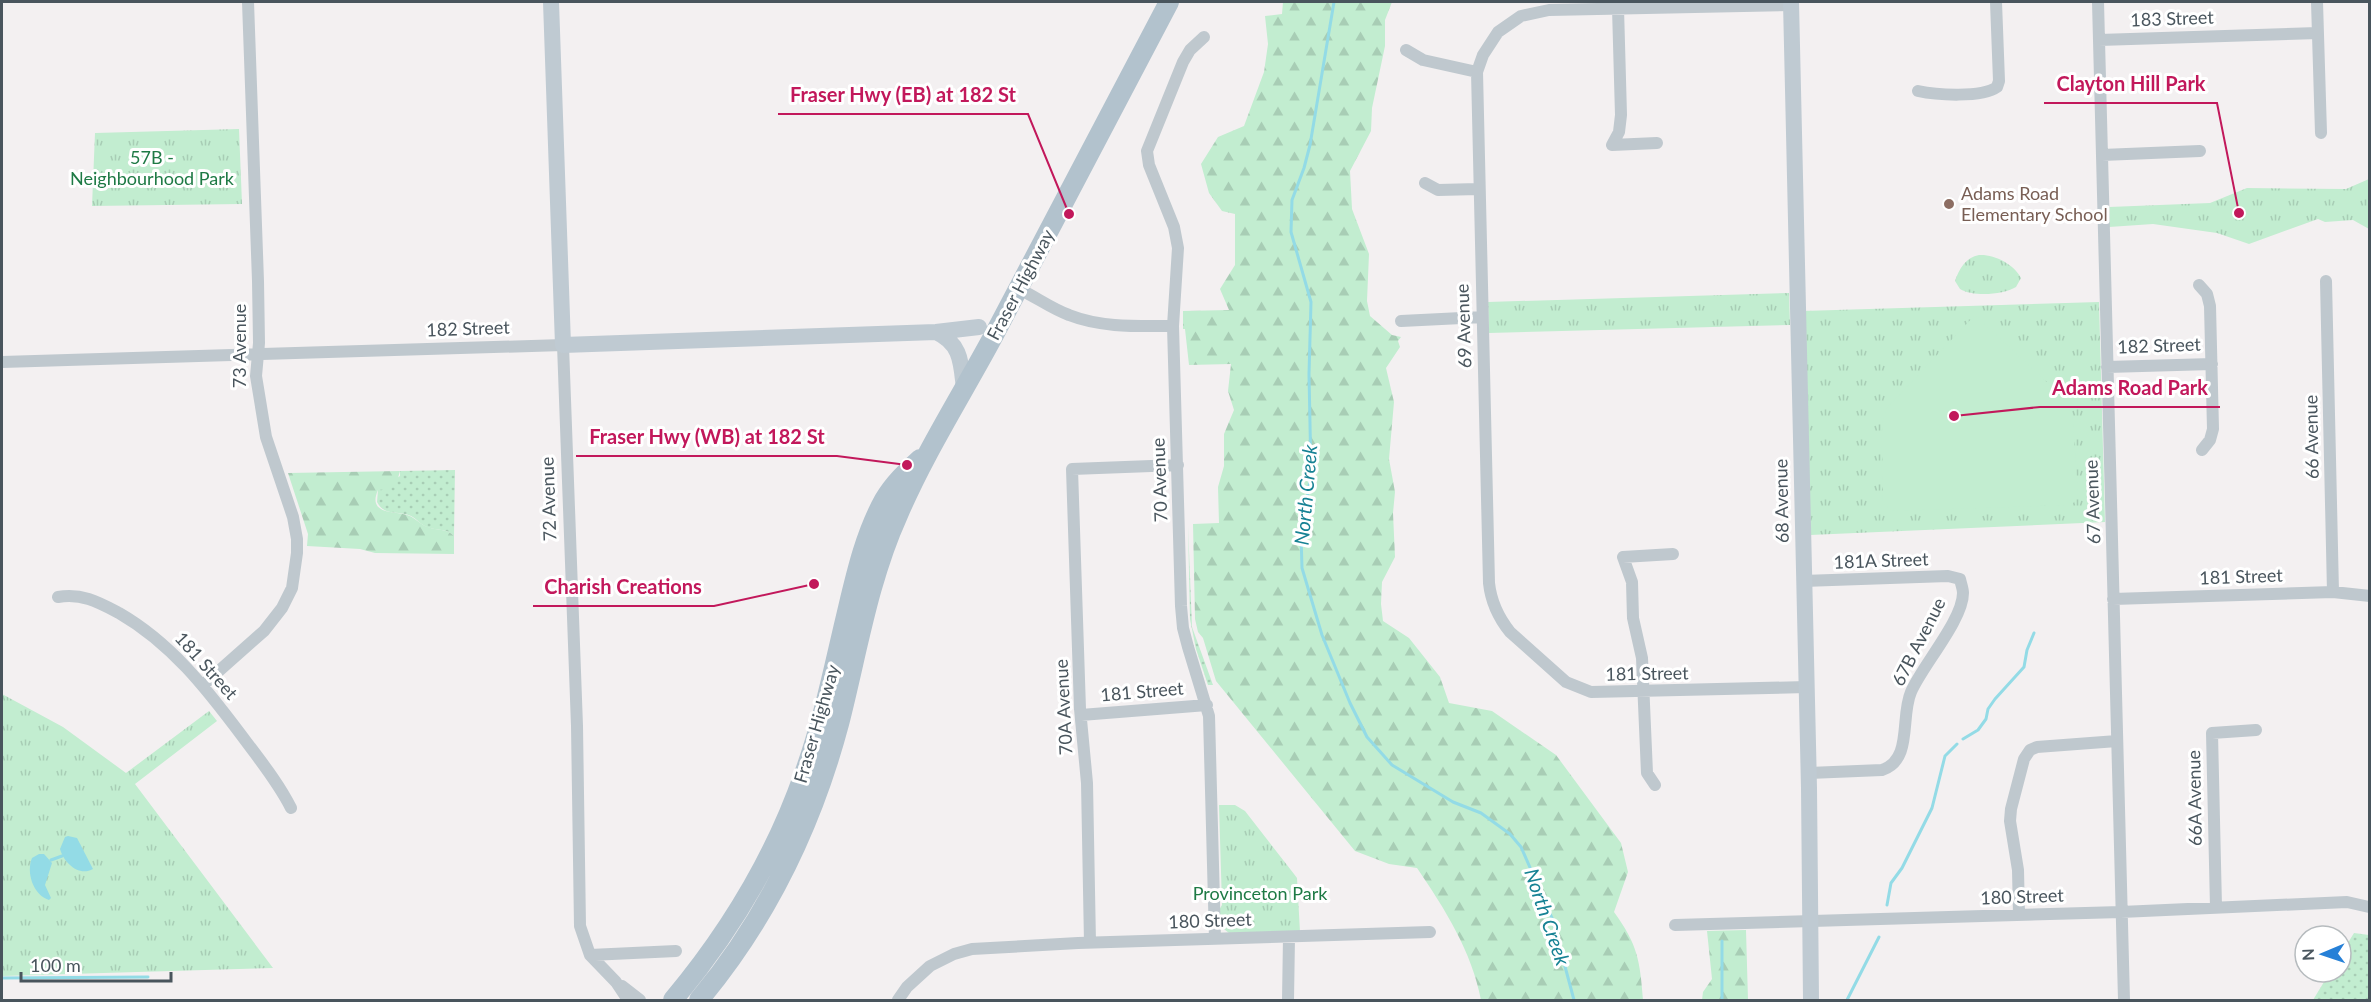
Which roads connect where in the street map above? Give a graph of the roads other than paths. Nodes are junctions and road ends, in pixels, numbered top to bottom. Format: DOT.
graph roads {
  1 [pos="248,2"];
  2 [pos="551,2"];
  3 [pos="1169,2"];
  4 [pos="1996,2"];
  5 [pos="2098,2"];
  6 [pos="2317,2"];
  7 [pos="1791,3"];
  8 [pos="1618,8"];
  9 [pos="2318,33"];
  10 [pos="1204,37"];
  11 [pos="2099,40"];
  12 [pos="1406,50"];
  13 [pos="1477,72"];
  14 [pos="1918,91"];
  15 [pos="2320,133"];
  16 [pos="1657,143"];
  17 [pos="2200,151"];
  18 [pos="2102,154"];
  19 [pos="1425,183"];
  20 [pos="1478,189"];
  21 [pos="2326,281"];
  22 [pos="2199,285"];
  23 [pos="1019,289"];
  24 [pos="1482,317"];
  25 [pos="1401,321"];
  26 [pos="1173,326"];
  27 [pos="980,327"];
  28 [pos="936,332"];
  29 [pos="563,345"];
  30 [pos="257,355"];
  31 [pos="2,362"];
  32 [pos="2212,364"];
  33 [pos="2107,367"];
  34 [pos="964,389"];
  35 [pos="937,439"];
  36 [pos="2202,450"];
  37 [pos="1178,465"];
  38 [pos="1673,554"];
  39 [pos="1960,579"];
  40 [pos="1803,581"];
  41 [pos="2333,592"];
  42 [pos="2370,596"];
  43 [pos="58,597"];
  44 [pos="2113,599"];
  45 [pos="1510,632"];
  46 [pos="203,685"];
  47 [pos="1807,687"];
  48 [pos="1644,693"];
  49 [pos="1207,705"];
  50 [pos="1081,715"];
  51 [pos="2256,730"];
  52 [pos="2117,741"];
  53 [pos="1809,773"];
  54 [pos="1655,785"];
  55 [pos="291,808"];
  56 [pos="2216,907"];
  57 [pos="2369,907"];
  58 [pos="2121,912"];
  59 [pos="2019,915"];
  60 [pos="1809,921"];
  61 [pos="1675,926"];
  62 [pos="1430,932"];
  63 [pos="1289,937"];
  64 [pos="1215,939"];
  65 [pos="1090,943"];
  66 [pos="676,951"];
  67 [pos="590,955"];
  68 [pos="616,982"];
  69 [pos="628,1000"];
  70 [pos="640,1000"];
  71 [pos="673,1000"];
  72 [pos="699,1000"];
  73 [pos="898,1000"];
  74 [pos="1288,1000"];
  75 [pos="1811,1000"];
  76 [pos="2124,1000"];
  1 -- 30 [label="street, 73 Avenue"];
  2 -- 29 [label="street, 72 Avenue"];
  3 -- 23 [label="main road, Fraser Highway"];
  4 -- 14 [label="street"];
  5 -- 11 [label="street, 67 Avenue"];
  6 -- 9 [label="street"];
  7 -- 8 [label="street"];
  7 -- 40 [label="street, 68 Avenue"];
  8 -- 13 [label="street, 69 Avenue"];
  8 -- 16 [label="street"];
  9 -- 11 [label="street, 183 Street"];
  9 -- 15 [label="street"];
  10 -- 26 [label="street, 70 Avenue"];
  11 -- 18 [label="street, 67 Avenue"];
  12 -- 13 [label="street"];
  13 -- 20 [label="street, 69 Avenue"];
  17 -- 18 [label="street"];
  18 -- 33 [label="street, 67 Avenue"];
  19 -- 20 [label="street"];
  20 -- 24 [label="street, 69 Avenue"];
  21 -- 41 [label="street, 66 Avenue"];
  22 -- 32 [label="street"];
  23 -- 26 [label="street"];
  23 -- 34 [label="main road, Fraser Highway"];
  24 -- 25 [label="street"];
  24 -- 45 [label="street, 69 Avenue"];
  26 -- 37 [label="street, 70 Avenue"];
  27 -- 28 [label="street, 182 Street"];
  28 -- 29 [label="street, 182 Street"];
  28 -- 34 [label="street"];
  29 -- 30 [label="street, 182 Street"];
  29 -- 67 [label="street, 72 Avenue"];
  30 -- 31 [label="street, 182 Street"];
  30 -- 46 [label="street, 73 Avenue"];
  32 -- 33 [label="street, 182 Street"];
  32 -- 36 [label="street"];
  33 -- 44 [label="street, 67 Avenue"];
  34 -- 35 [label="main road, Fraser Highway"];
  35 -- 71 [label="main road, Fraser Highway"];
  35 -- 72 [label="main road, Fraser Highway"];
  37 -- 49 [label="street, 70 Avenue"];
  37 -- 50 [label="street, 70A Avenue"];
  38 -- 48 [label="street"];
  39 -- 40 [label="street, 181A Street"];
  39 -- 53 [label="street, 67B Avenue"];
  40 -- 47 [label="street, 68 Avenue"];
  41 -- 42 [label="street, 181 Street"];
  41 -- 44 [label="street, 181 Street"];
  43 -- 46 [label="street, 181 Street"];
  44 -- 52 [label="street, 67 Avenue"];
  45 -- 48 [label="street, 181 Street"];
  46 -- 55 [label="street, 181 Street"];
  47 -- 48 [label="street, 181 Street"];
  47 -- 53 [label="street, 68 Avenue"];
  48 -- 54 [label="street"];
  49 -- 50 [label="street, 181 Street"];
  49 -- 64 [label="street, 70 Avenue"];
  50 -- 65 [label="street, 70A Avenue"];
  51 -- 56 [label="street, 66A Avenue"];
  52 -- 58 [label="street, 67 Avenue"];
  52 -- 59 [label="street"];
  53 -- 60 [label="street, 68 Avenue"];
  56 -- 57 [label="street, 180 Street"];
  56 -- 58 [label="street, 180 Street"];
  58 -- 59 [label="street, 180 Street"];
  58 -- 76 [label="street, 67 Avenue"];
  59 -- 60 [label="street, 180 Street"];
  60 -- 61 [label="street, 180 Street"];
  60 -- 75 [label="street, 68 Avenue"];
  62 -- 63 [label="street, 180 Street"];
  63 -- 64 [label="street, 180 Street"];
  63 -- 74 [label="street"];
  64 -- 65 [label="street, 180 Street"];
  65 -- 73 [label="street, 180 Street"];
  66 -- 67 [label="street"];
  67 -- 68 [label="street, 72 Avenue"];
  68 -- 69 [label="street, 72 Avenue"];
  68 -- 70 [label="street, 72 Avenue"];
}
